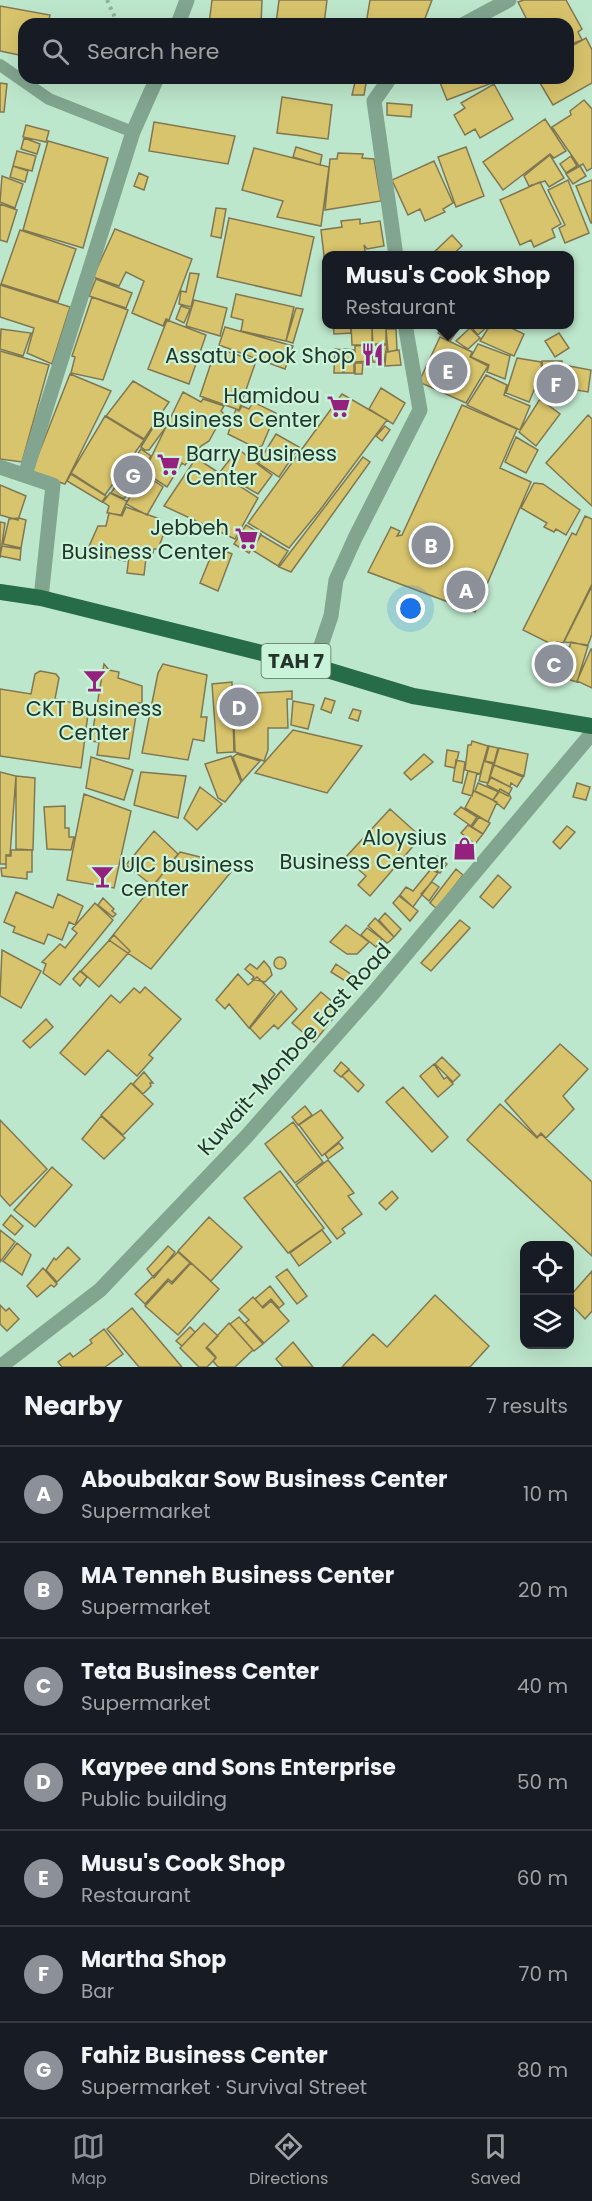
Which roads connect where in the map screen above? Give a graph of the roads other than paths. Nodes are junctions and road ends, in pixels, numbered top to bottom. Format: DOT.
graph roads {
  1 [pos="187,0"];
  2 [pos="509,0"];
  3 [pos="180,18"];
  4 [pos="475,18"];
  5 [pos="0,65"];
  6 [pos="18,77"];
  7 [pos="27,84"];
  8 [pos="154,84"];
  9 [pos="386,84"];
  10 [pos="133,132"];
  11 [pos="395,251"];
  12 [pos="406,329"];
  13 [pos="0,467"];
  14 [pos="25,475"];
  15 [pos="0,592"];
  16 [pos="41,598"];
  17 [pos="314,666"];
  18 [pos="592,726"];
  19 [pos="592,733"];
  20 [pos="0,1367"];
  1 -- 3 [label="street"];
  2 -- 4 [label="street"];
  5 -- 6 [label="lane"];
  7 -- 10 [label="lane"];
  8 -- 10 [label="street"];
  9 -- 11 [label="street"];
  10 -- 14 [label="street"];
  12 -- 17 [label="street"];
  13 -- 14 [label="street"];
  14 -- 16 [label="street"];
  15 -- 16 [label="highway, TAH 7"];
  16 -- 17 [label="highway, TAH 7"];
  17 -- 18 [label="highway, TAH 7"];
  19 -- 20 [label="street, Kuwait-Monboe East Road"];
}
